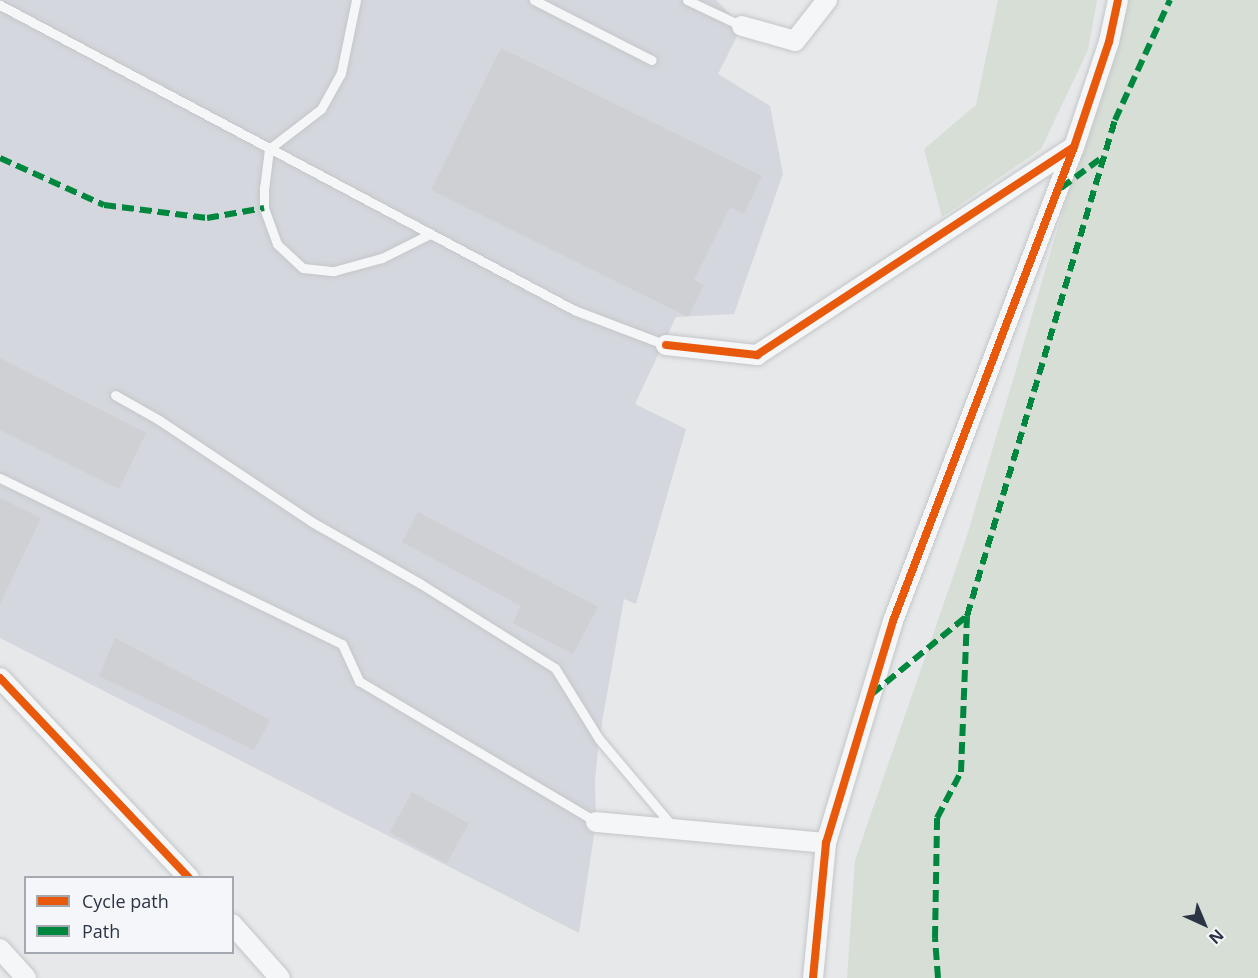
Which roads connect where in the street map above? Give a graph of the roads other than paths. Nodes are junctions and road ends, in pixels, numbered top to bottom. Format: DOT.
graph roads {
  1 [pos="356,0"];
  2 [pos="534,0"];
  3 [pos="687,0"];
  4 [pos="827,0"];
  5 [pos="1118,0"];
  6 [pos="0,5"];
  7 [pos="742,26"];
  8 [pos="652,60"];
  9 [pos="1074,147"];
  10 [pos="269,150"];
  11 [pos="430,234"];
  12 [pos="666,345"];
  13 [pos="115,395"];
  14 [pos="0,478"];
  15 [pos="0,678"];
  16 [pos="596,822"];
  17 [pos="675,829"];
  18 [pos="826,843"];
  19 [pos="187,876"];
  20 [pos="234,926"];
  21 [pos="0,949"];
  22 [pos="26,978"];
  23 [pos="280,978"];
  24 [pos="813,978"];
  1 -- 10 [label="lane"];
  2 -- 8 [label="lane"];
  3 -- 7 [label="lane"];
  4 -- 7 [label="street"];
  5 -- 9 [label="street"];
  6 -- 10 [label="lane"];
  9 -- 12 [label="street"];
  9 -- 18 [label="street"];
  10 -- 11 [label="lane"];
  10 -- 11 [label="lane"];
  11 -- 12 [label="lane"];
  13 -- 17 [label="lane"];
  14 -- 16 [label="lane"];
  15 -- 19 [label="street"];
  16 -- 17 [label="street"];
  17 -- 18 [label="street"];
  18 -- 24 [label="street"];
  20 -- 23 [label="street"];
  21 -- 22 [label="street"];
}
